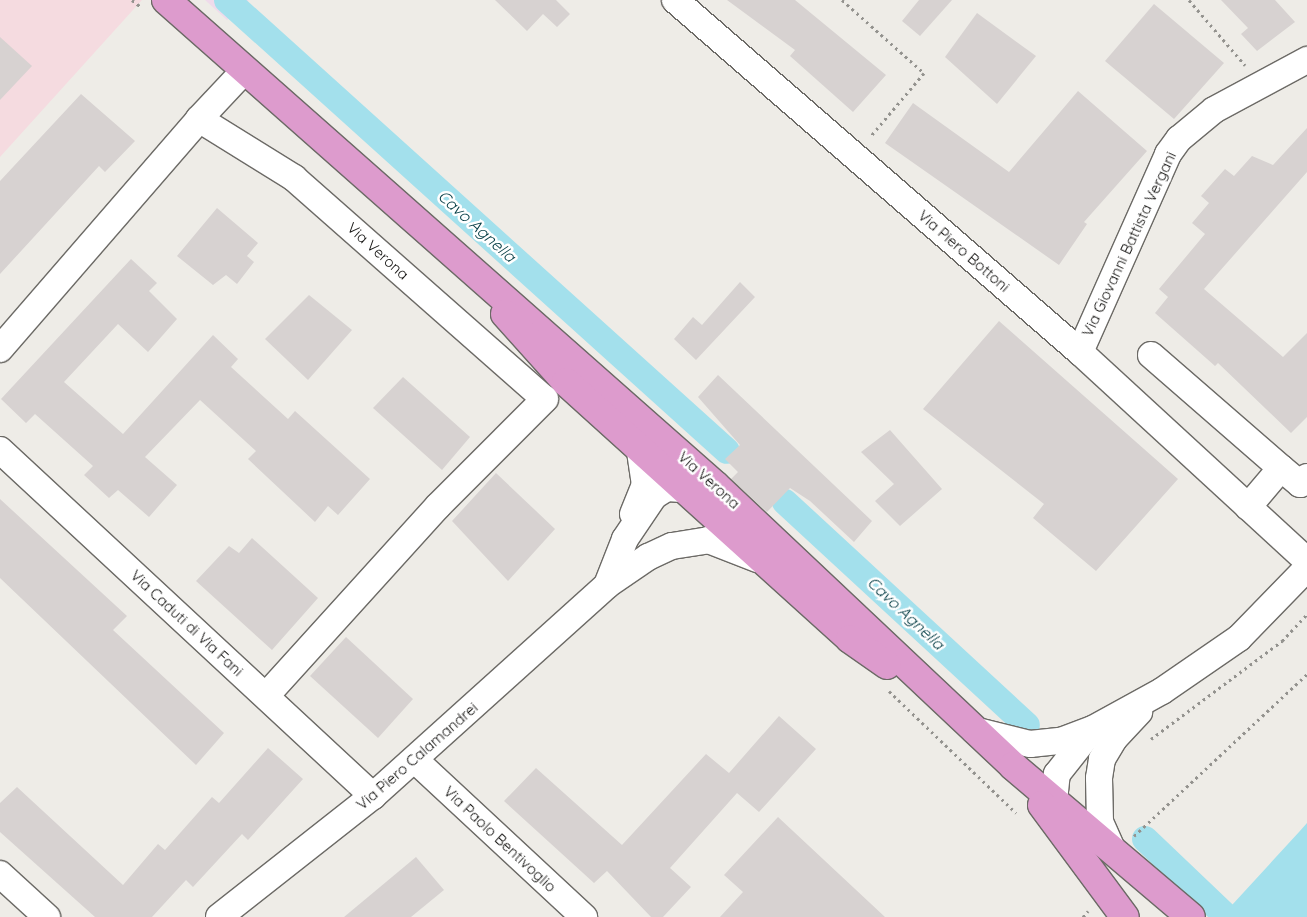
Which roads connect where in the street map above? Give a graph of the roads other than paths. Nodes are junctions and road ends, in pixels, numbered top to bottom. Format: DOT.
graph roads {
  1 [pos="166,0"];
  2 [pos="675,0"];
  3 [pos="1307,60"];
  4 [pos="244,71"];
  5 [pos="199,119"];
  6 [pos="488,289"];
  7 [pos="0,348"];
  8 [pos="564,349"];
  9 [pos="1080,352"];
  10 [pos="1151,355"];
  11 [pos="639,445"];
  12 [pos="0,450"];
  13 [pos="1281,468"];
  14 [pos="1307,477"];
  15 [pos="696,494"];
  16 [pos="1248,507"];
  17 [pos="625,539"];
  18 [pos="672,546"];
  19 [pos="1307,561"];
  20 [pos="771,566"];
  21 [pos="1307,568"];
  22 [pos="607,585"];
  23 [pos="830,592"];
  24 [pos="926,687"];
  25 [pos="1162,691"];
  26 [pos="266,696"];
  27 [pos="1093,729"];
  28 [pos="974,730"];
  29 [pos="416,760"];
  30 [pos="1013,766"];
  31 [pos="373,796"];
  32 [pos="1054,801"];
  33 [pos="1120,846"];
  34 [pos="0,874"];
  35 [pos="1190,916"];
  36 [pos="47,917"];
  37 [pos="219,917"];
  38 [pos="584,917"];
  39 [pos="1125,917"];
  1 -- 4 [label="main road, Via Verona"];
  2 -- 9 [label="street, Via Piero Bottoni"];
  3 -- 9 [label="street, Via Giovanni Battista Vergani"];
  4 -- 5 [label="street"];
  4 -- 6 [label="main road, Via Verona"];
  5 -- 7 [label="street"];
  5 -- 26 [label="street, Via Verona"];
  6 -- 8 [label="main road, Via Verona"];
  6 -- 11 [label="main road, Via Verona"];
  8 -- 15 [label="street, Via Verona"];
  8 -- 23 [label="main road, Via Verona"];
  9 -- 16 [label="street, Via Piero Bottoni"];
  10 -- 13 [label="street"];
  11 -- 15 [label="main road, Via Verona"];
  11 -- 17 [label="street, Via Piero Calamandrei"];
  12 -- 26 [label="street, Via Caduti di Via Fani"];
  13 -- 14 [label="street"];
  13 -- 16 [label="street"];
  15 -- 17 [label="street, Via Piero Calamandrei"];
  15 -- 18 [label="street, Via Piero Calamandrei"];
  15 -- 20 [label="main road, Via Verona"];
  15 -- 23 [label="street, Via Verona"];
  16 -- 19 [label="street, Via Piero Bottoni"];
  17 -- 22 [label="street, Via Piero Calamandrei"];
  18 -- 20 [label="street, Via Piero Calamandrei"];
  18 -- 22 [label="street, Via Piero Calamandrei"];
  20 -- 24 [label="main road, Via Verona"];
  21 -- 25 [label="street"];
  22 -- 29 [label="street, Via Piero Calamandrei"];
  23 -- 24 [label="main road, Via Verona"];
  24 -- 28 [label="main road, Via Verona"];
  25 -- 27 [label="street"];
  25 -- 33 [label="street"];
  26 -- 31 [label="street, Via Caduti di Via Fani"];
  27 -- 28 [label="street"];
  27 -- 32 [label="street"];
  28 -- 30 [label="main road, Via Verona"];
  29 -- 31 [label="street, Via Piero Calamandrei"];
  29 -- 38 [label="street, Via Paolo Bentivoglio"];
  30 -- 32 [label="main road"];
  30 -- 39 [label="main road"];
  31 -- 37 [label="street, Via Piero Calamandrei"];
  32 -- 33 [label="main road"];
  33 -- 35 [label="main road"];
  34 -- 36 [label="street"];
}
